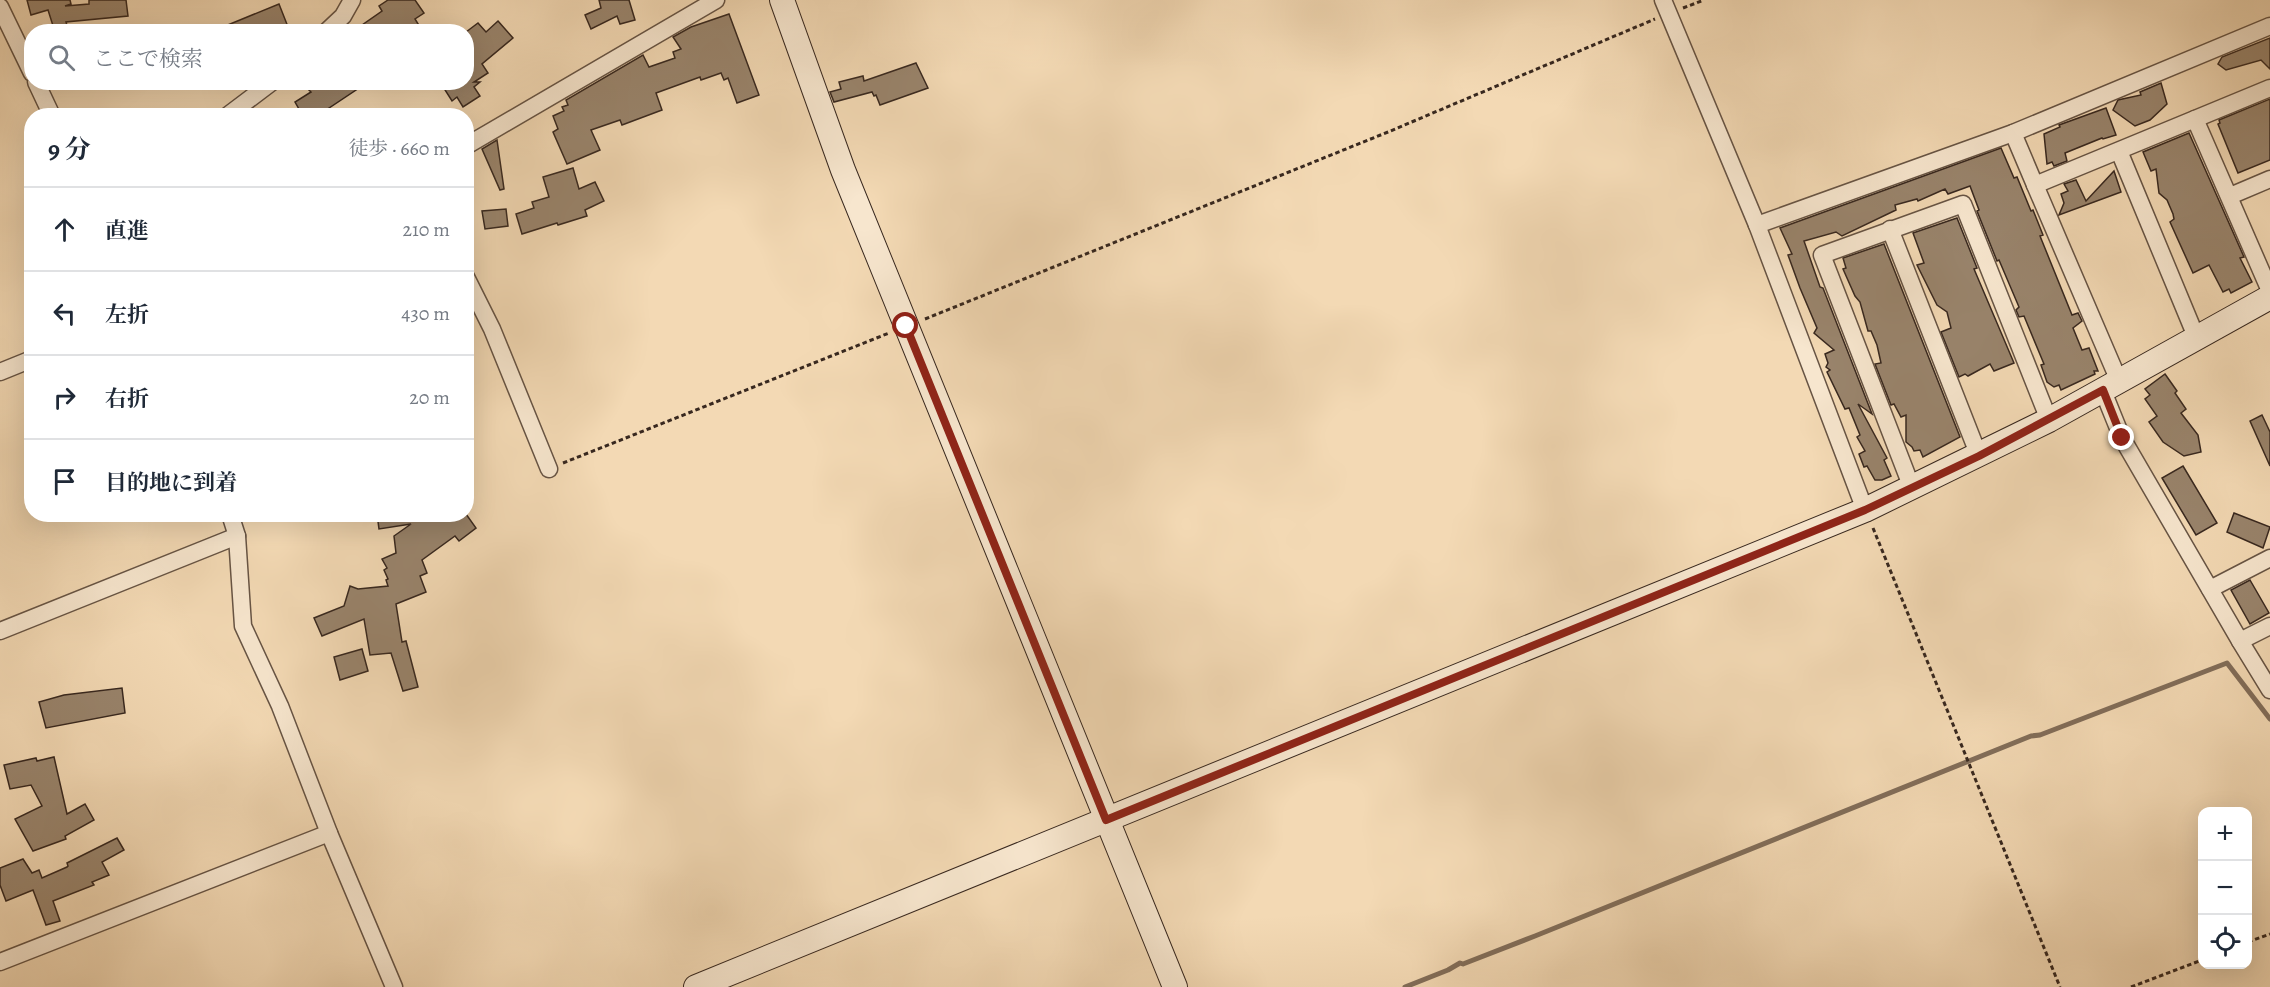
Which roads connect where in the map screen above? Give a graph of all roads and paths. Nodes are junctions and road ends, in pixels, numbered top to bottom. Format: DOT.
graph roads {
  1 [pos="352,0"];
  2 [pos="716,0"];
  3 [pos="782,0"];
  4 [pos="1704,0"];
  5 [pos="1666,6"];
  6 [pos="0,7"];
  7 [pos="334,24"];
  8 [pos="2270,26"];
  9 [pos="24,56"];
  10 [pos="2270,88"];
  11 [pos="40,90"];
  12 [pos="261,90"];
  13 [pos="48,108"];
  14 [pos="237,108"];
  15 [pos="2195,118"];
  16 [pos="2013,133"];
  17 [pos="474,141"];
  18 [pos="2119,151"];
  19 [pos="2270,179"];
  20 [pos="2035,185"];
  21 [pos="2230,196"];
  22 [pos="1757,225"];
  23 [pos="1890,229"];
  24 [pos="2270,291"];
  25 [pos="474,293"];
  26 [pos="2270,297"];
  27 [pos="906,326"];
  28 [pos="2197,339"];
  29 [pos="24,362"];
  30 [pos="0,372"];
  31 [pos="2111,386"];
  32 [pos="2049,420"];
  33 [pos="1979,456"];
  34 [pos="549,469"];
  35 [pos="1911,488"];
  36 [pos="1865,510"];
  37 [pos="233,522"];
  38 [pos="237,536"];
  39 [pos="2270,558"];
  40 [pos="2210,589"];
  41 [pos="2270,626"];
  42 [pos="0,631"];
  43 [pos="2240,641"];
  44 [pos="2270,690"];
  45 [pos="1106,820"];
  46 [pos="329,832"];
  47 [pos="2270,934"];
  48 [pos="2252,940"];
  49 [pos="0,962"];
  50 [pos="2198,962"];
  51 [pos="394,987"];
  52 [pos="696,987"];
  53 [pos="1175,987"];
  54 [pos="2060,987"];
  55 [pos="2131,987"];
  1 -- 7 [label="street"];
  2 -- 17 [label="street"];
  3 -- 27 [label="street"];
  4 -- 5 [label="path"];
  5 -- 22 [label="street"];
  5 -- 27 [label="path"];
  6 -- 9 [label="street"];
  8 -- 16 [label="street"];
  10 -- 15 [label="street"];
  11 -- 13 [label="street"];
  12 -- 14 [label="street"];
  15 -- 18 [label="street"];
  15 -- 21 [label="street"];
  16 -- 20 [label="street"];
  16 -- 22 [label="street"];
  18 -- 20 [label="street"];
  18 -- 28 [label="street"];
  19 -- 21 [label="street"];
  20 -- 31 [label="street"];
  21 -- 24 [label="street"];
  22 -- 36 [label="street"];
  23 -- 32 [label="street"];
  23 -- 33 [label="street"];
  23 -- 35 [label="street"];
  25 -- 34 [label="street"];
  26 -- 28 [label="street"];
  27 -- 34 [label="path"];
  27 -- 45 [label="street"];
  28 -- 31 [label="street"];
  29 -- 30 [label="street"];
  31 -- 32 [label="street"];
  31 -- 40 [label="street"];
  32 -- 33 [label="street"];
  33 -- 35 [label="street"];
  35 -- 36 [label="street"];
  36 -- 45 [label="street"];
  36 -- 54 [label="path"];
  37 -- 38 [label="street"];
  38 -- 42 [label="street"];
  38 -- 46 [label="street"];
  39 -- 40 [label="street"];
  40 -- 43 [label="street"];
  41 -- 43 [label="street"];
  43 -- 44 [label="street"];
  45 -- 52 [label="street"];
  45 -- 53 [label="street"];
  46 -- 49 [label="street"];
  46 -- 51 [label="street"];
  47 -- 48 [label="path"];
  50 -- 55 [label="path"];
}
